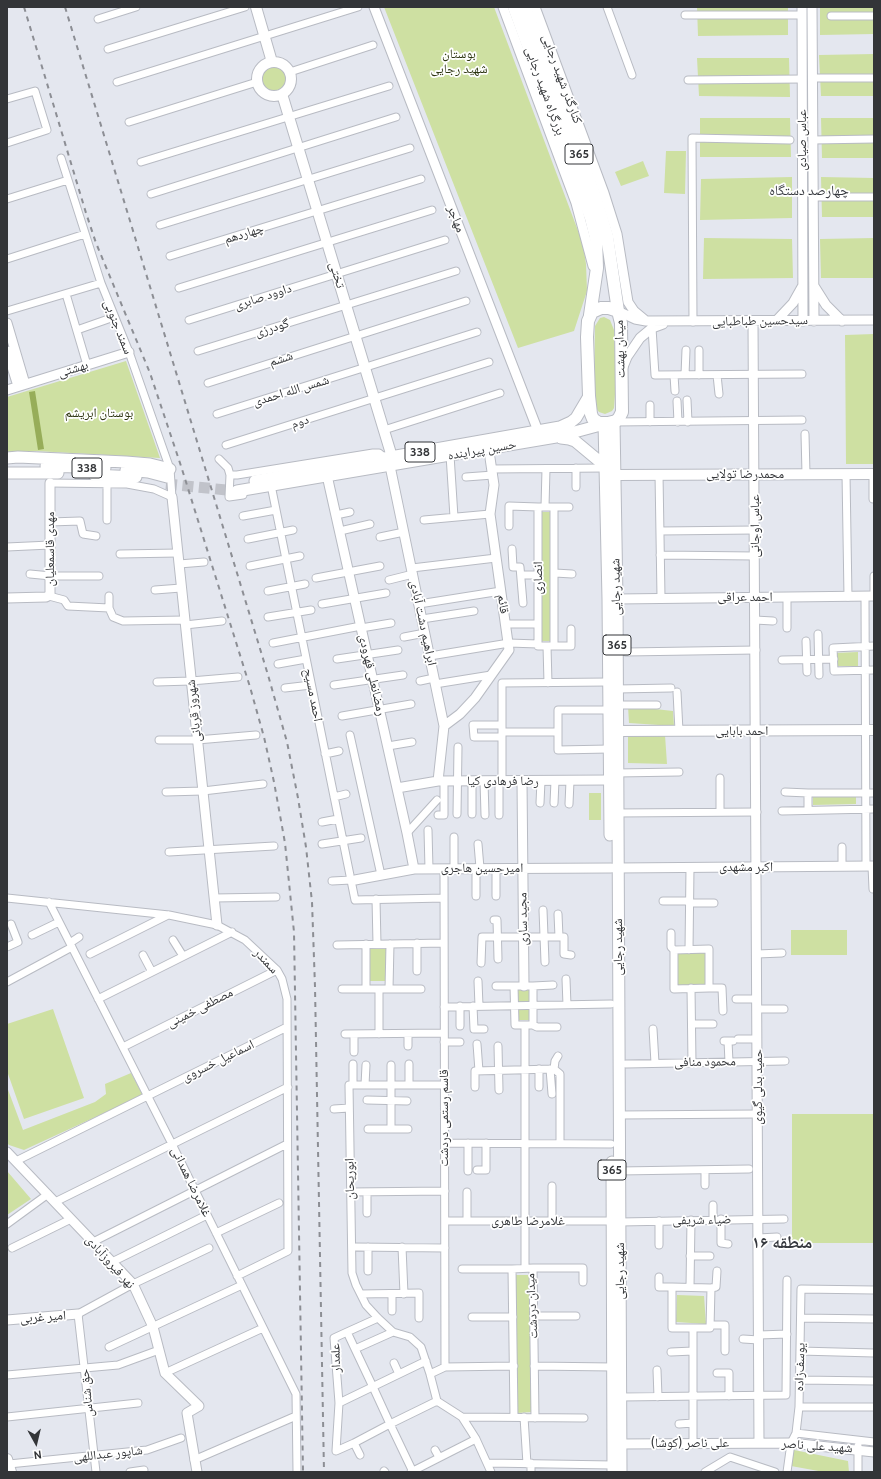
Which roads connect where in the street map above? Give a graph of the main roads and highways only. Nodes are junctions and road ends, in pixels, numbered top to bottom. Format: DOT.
graph roads {
  1 [pos="256,7"];
  2 [pos="514,7"];
  3 [pos="525,7"];
  4 [pos="272,62"];
  5 [pos="282,94"];
  6 [pos="594,289"];
  7 [pos="620,290"];
  8 [pos="618,311"];
  9 [pos="590,315"];
  10 [pos="589,396"];
  11 [pos="571,422"];
  12 [pos="608,423"];
  13 [pos="579,432"];
  14 [pos="556,437"];
  15 [pos="7,458"];
  16 [pos="389,460"];
  17 [pos="7,465"];
  18 [pos="605,467"];
  19 [pos="7,473"];
  20 [pos="874,474"];
  21 [pos="615,475"];
  22 [pos="168,477"];
  23 [pos="234,491"];
  24 [pos="612,599"];
  25 [pos="870,730"];
  26 [pos="613,731"];
  27 [pos="614,868"];
  28 [pos="616,1221"];
  29 [pos="612,1468"];
  30 [pos="621,1472"];
  1 -- 4 [label="main road"];
  2 -- 6 [label="highway, بزرگراه شهید رجایی / 365"];
  3 -- 7 [label="highway, بزرگراه شهید رجایی / 365"];
  4 -- 5 [label="main road"];
  4 -- 5 [label="main road"];
  5 -- 16 [label="main road, تختی"];
  6 -- 7 [label="highway"];
  6 -- 9 [label="highway, بزرگراه شهید رجایی / 365"];
  7 -- 8 [label="highway, بزرگراه شهید رجایی / 365"];
  8 -- 9 [label="highway, میدان بهشت"];
  8 -- 12 [label="highway, میدان بهشت / 365"];
  9 -- 10 [label="highway, 365"];
  10 -- 11 [label="main road"];
  10 -- 12 [label="highway, 365"];
  11 -- 13 [label="main road"];
  11 -- 16 [label="main road, حسین پیراینده / 338"];
  12 -- 13 [label="main road, حسین پیراینده / 338"];
  12 -- 18 [label="main road, شهید رجایی / 365"];
  12 -- 21 [label="main road, شهید رجایی / 365"];
  13 -- 14 [label="main road, حسین پیراینده / 338"];
  14 -- 16 [label="main road, حسین پیراینده / 338"];
  14 -- 18 [label="main road"];
  15 -- 22 [label="main road"];
  16 -- 23 [label="main road, حسین پیراینده / 338"];
  17 -- 22 [label="main road, 338"];
  18 -- 24 [label="main road, شهید رجایی / 365"];
  19 -- 22 [label="main road, 338"];
  20 -- 21 [label="main road, محمدرضا تولایی"];
  21 -- 24 [label="main road, شهید رجایی / 365"];
  24 -- 26 [label="main road, شهید رجایی / 365"];
  25 -- 26 [label="main road, احمد بابایی"];
  26 -- 27 [label="main road, شهید رجایی / 365"];
  26 -- 27 [label="main road, شهید رجایی / 365"];
  27 -- 28 [label="main road, شهید رجایی / 365"];
  27 -- 28 [label="main road, شهید رجایی / 365"];
  28 -- 29 [label="main road, شهید رجایی / 365"];
  28 -- 30 [label="main road, شهید رجایی / 365"];
}
